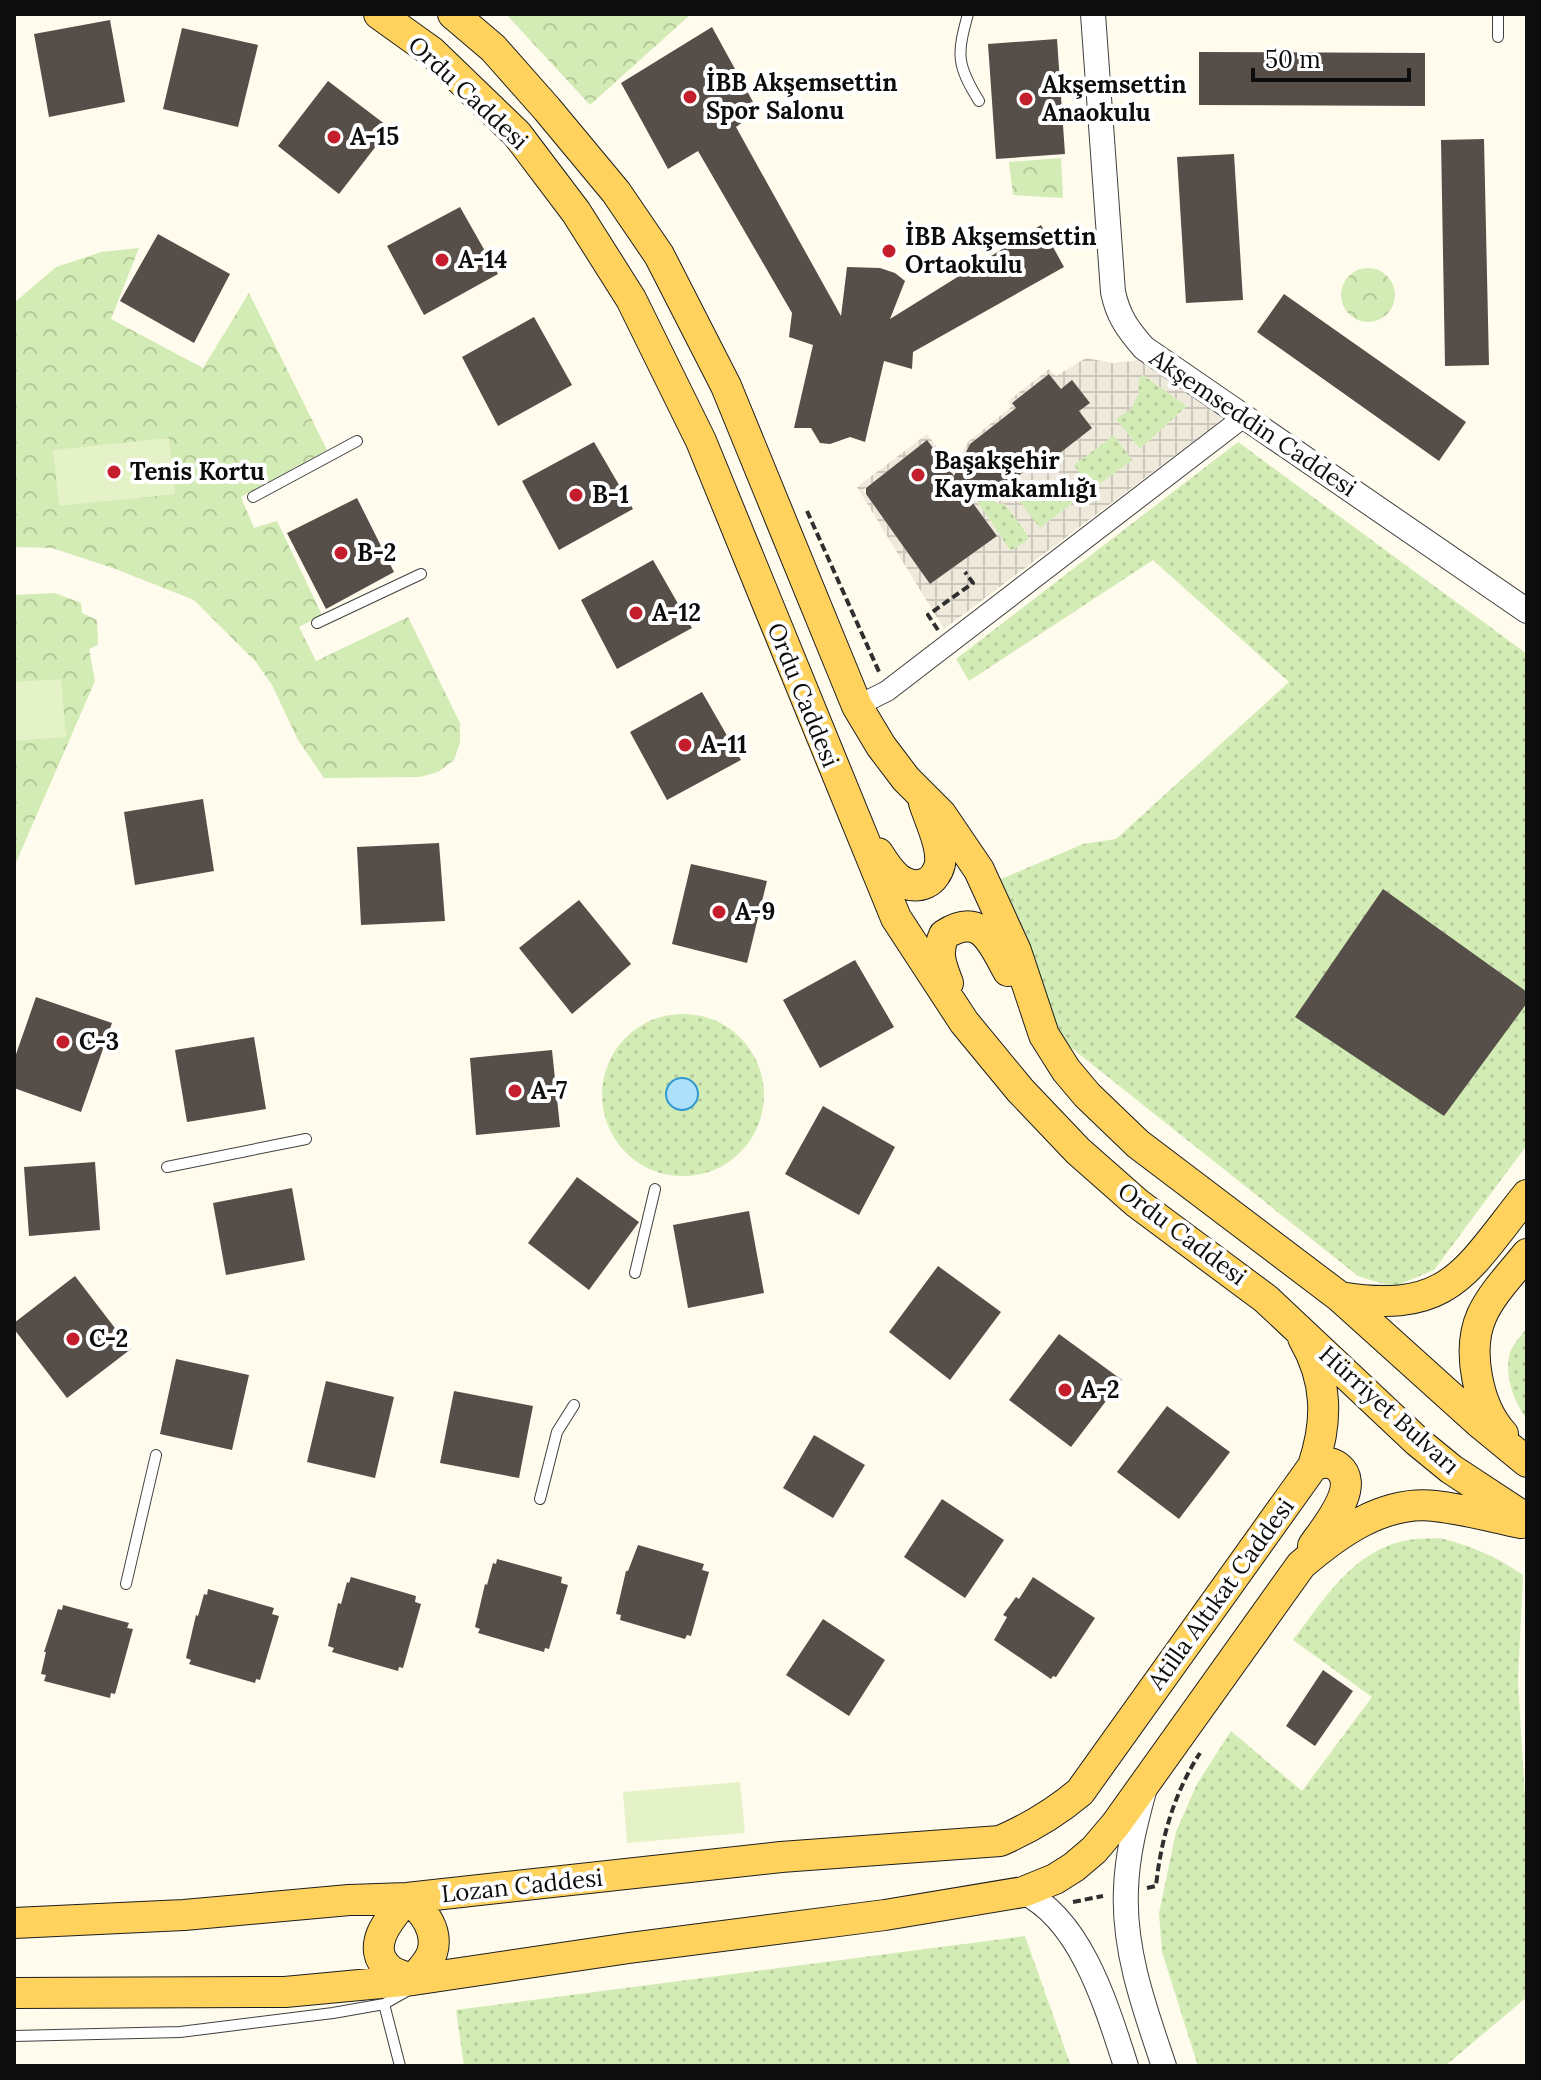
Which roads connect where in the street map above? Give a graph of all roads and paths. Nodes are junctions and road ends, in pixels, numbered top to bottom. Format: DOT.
graph roads {
  1 [pos="379,14"];
  2 [pos="453,14"];
  3 [pos="968,14"];
  4 [pos="1093,14"];
  5 [pos="1498,14"];
  6 [pos="1498,37"];
  7 [pos="979,101"];
  8 [pos="1245,416"];
  9 [pos="357,441"];
  10 [pos="253,497"];
  11 [pos="965,572"];
  12 [pos="421,574"];
  13 [pos="1527,611"];
  14 [pos="317,623"];
  15 [pos="948,645"];
  16 [pos="857,706"];
  17 [pos="922,796"];
  18 [pos="846,800"];
  19 [pos="964,1022"];
  20 [pos="1044,1035"];
  21 [pos="306,1139"];
  22 [pos="167,1167"];
  23 [pos="655,1189"];
  24 [pos="1527,1195"];
  25 [pos="1527,1254"];
  26 [pos="635,1273"];
  27 [pos="1340,1297"];
  28 [pos="1295,1324"];
  29 [pos="574,1405"];
  30 [pos="156,1455"];
  31 [pos="1527,1460"];
  32 [pos="1313,1466"];
  33 [pos="540,1499"];
  34 [pos="1527,1522"];
  35 [pos="1301,1565"];
  36 [pos="126,1584"];
  37 [pos="1203,1749"];
  38 [pos="1145,1784"];
  39 [pos="1027,1830"];
  40 [pos="1125,1892"];
  41 [pos="407,1898"];
  42 [pos="1036,1900"];
  43 [pos="14,1923"];
  44 [pos="413,1980"];
  45 [pos="14,1993"];
  46 [pos="384,2004"];
  47 [pos="14,2036"];
  48 [pos="400,2066"];
  49 [pos="1126,2066"];
  50 [pos="1164,2066"];
  1 -- 18 [label="main road, Ordu Caddesi"];
  2 -- 16 [label="main road, Ordu Caddesi"];
  3 -- 7 [label="lane"];
  4 -- 8 [label="street, Akşemseddin Caddesi"];
  5 -- 6 [label="lane"];
  8 -- 13 [label="street, Akşemseddin Caddesi"];
  8 -- 15 [label="street"];
  9 -- 10 [label="lane"];
  11 -- 15 [label="path"];
  12 -- 14 [label="lane"];
  15 -- 16 [label="street"];
  16 -- 17 [label="main road, Ordu Caddesi"];
  17 -- 18 [label="main road"];
  17 -- 20 [label="main road, Ordu Caddesi"];
  18 -- 19 [label="main road, Ordu Caddesi"];
  19 -- 20 [label="main road"];
  19 -- 28 [label="main road, Ordu Caddesi"];
  20 -- 27 [label="main road, Ordu Caddesi"];
  21 -- 22 [label="lane"];
  23 -- 26 [label="lane"];
  24 -- 27 [label="main road"];
  25 -- 31 [label="main road"];
  27 -- 31 [label="main road"];
  28 -- 32 [label="main road, Atilla Altıkat Caddesi"];
  28 -- 34 [label="main road, Hürriyet Bulvarı"];
  29 -- 33 [label="lane"];
  30 -- 36 [label="lane"];
  32 -- 35 [label="main road"];
  32 -- 39 [label="main road, Atilla Altıkat Caddesi"];
  34 -- 35 [label="main road, Atilla Altıkat Caddesi"];
  35 -- 38 [label="main road, Atilla Altıkat Caddesi"];
  37 -- 40 [label="path"];
  38 -- 40 [label="street, Atilla Altıkat Caddesi"];
  38 -- 42 [label="main road, Atilla Altıkat Caddesi"];
  39 -- 41 [label="main road, Lozan Caddesi"];
  40 -- 42 [label="path"];
  40 -- 50 [label="street, Atilla Altıkat Caddesi"];
  41 -- 43 [label="main road, Lozan Caddesi"];
  41 -- 44 [label="main road"];
  41 -- 44 [label="main road"];
  42 -- 44 [label="main road"];
  42 -- 49 [label="street"];
  44 -- 45 [label="main road"];
  44 -- 46 [label="lane"];
  46 -- 47 [label="lane"];
  46 -- 48 [label="lane"];
}
